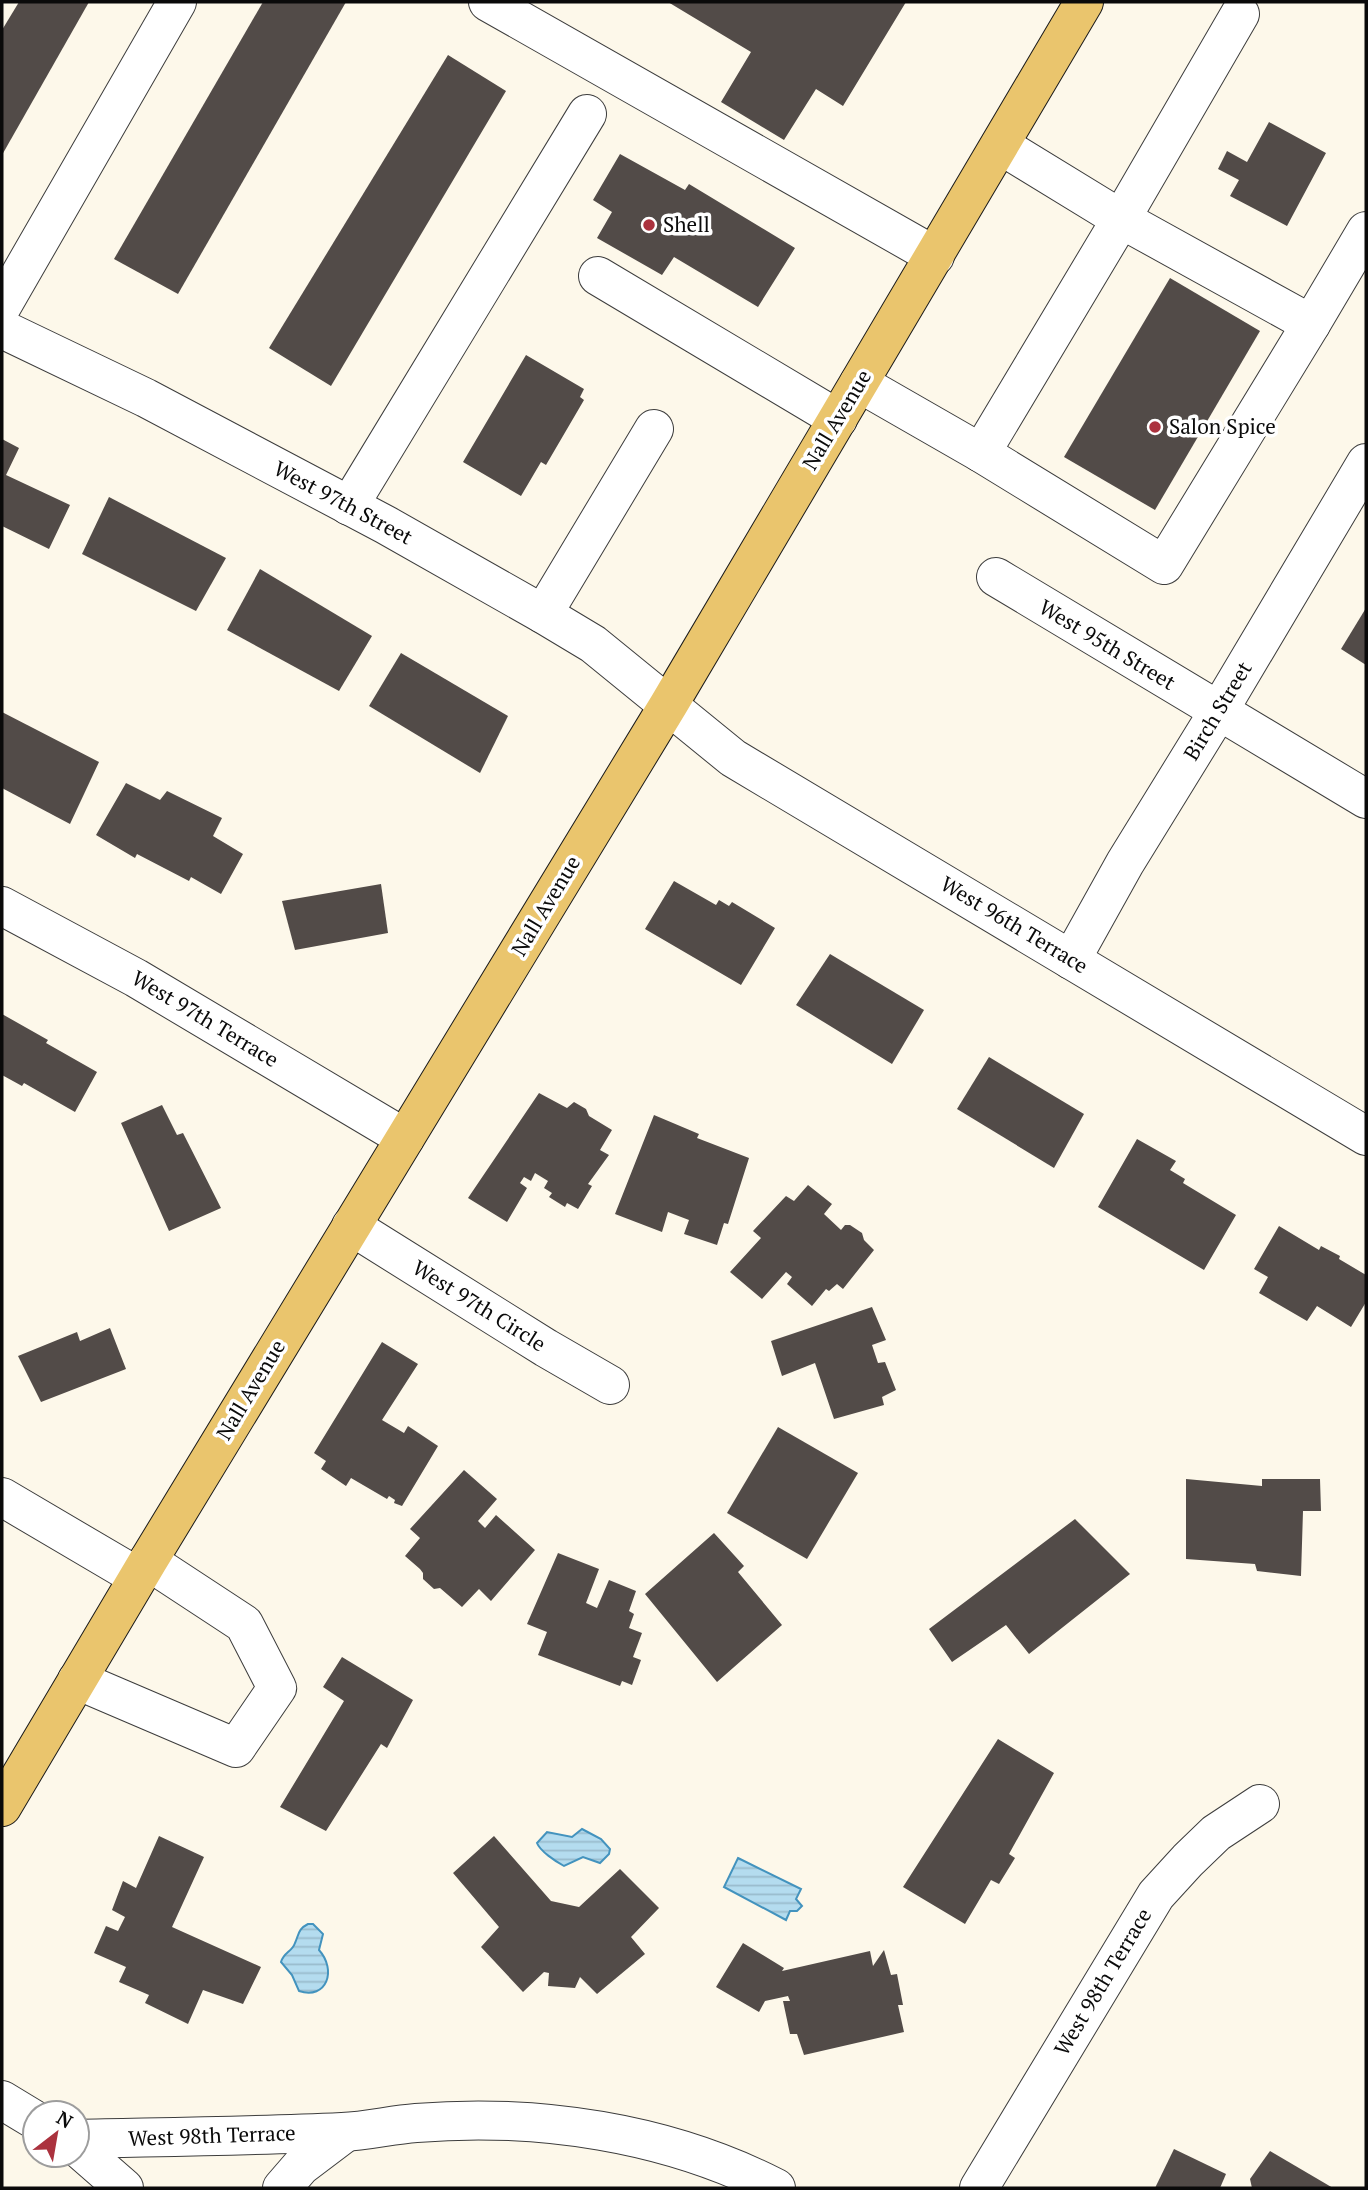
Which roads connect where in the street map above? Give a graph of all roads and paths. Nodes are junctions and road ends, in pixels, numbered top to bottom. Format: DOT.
graph roads {
  1 [pos="177,2"];
  2 [pos="488,2"];
  3 [pos="1084,2"];
  4 [pos="1235,6"];
  5 [pos="587,114"];
  6 [pos="1000,145"];
  7 [pos="1121,219"];
  8 [pos="1366,231"];
  9 [pos="934,256"];
  10 [pos="598,276"];
  11 [pos="2,306"];
  12 [pos="1311,324"];
  13 [pos="2,329"];
  14 [pos="859,383"];
  15 [pos="838,419"];
  16 [pos="654,429"];
  17 [pos="981,453"];
  18 [pos="1366,463"];
  19 [pos="349,506"];
  20 [pos="996,577"];
  21 [pos="542,614"];
  22 [pos="669,704"];
  23 [pos="1218,712"];
  24 [pos="1366,799"];
  25 [pos="2,905"];
  26 [pos="1071,960"];
  27 [pos="1366,1136"];
  28 [pos="405,1138"];
  29 [pos="351,1226"];
  30 [pos="610,1385"];
  31 [pos="2,1497"];
  32 [pos="143,1569"];
  33 [pos="77,1680"];
  34 [pos="1260,1804"];
  35 [pos="2,1807"];
  36 [pos="2,2100"];
  37 [pos="21,2112"];
  38 [pos="346,2132"];
  39 [pos="91,2139"];
  40 [pos="91,2159"];
  41 [pos="124,2188"];
  42 [pos="282,2188"];
  43 [pos="776,2188"];
  44 [pos="979,2188"];
  1 -- 11 [label="street"];
  2 -- 9 [label="street"];
  3 -- 6 [label="main road, Nall Avenue"];
  4 -- 7 [label="street"];
  5 -- 19 [label="street"];
  6 -- 7 [label="street"];
  6 -- 9 [label="main road, Nall Avenue"];
  7 -- 12 [label="street"];
  7 -- 17 [label="street"];
  8 -- 12 [label="street"];
  9 -- 14 [label="main road, Nall Avenue"];
  10 -- 15 [label="street"];
  12 -- 17 [label="street"];
  13 -- 19 [label="street, West 97th Street"];
  14 -- 15 [label="main road, Nall Avenue"];
  14 -- 17 [label="street"];
  15 -- 22 [label="main road, Nall Avenue"];
  16 -- 21 [label="street"];
  18 -- 23 [label="street, Birch Street"];
  19 -- 21 [label="street, West 97th Street"];
  20 -- 23 [label="street, West 95th Street"];
  21 -- 22 [label="street, West 97th Street"];
  22 -- 26 [label="street, West 96th Terrace"];
  22 -- 28 [label="main road, Nall Avenue"];
  23 -- 24 [label="street, West 95th Street"];
  23 -- 26 [label="street, Birch Street"];
  25 -- 28 [label="street, West 97th Terrace"];
  26 -- 27 [label="street, West 96th Terrace"];
  28 -- 29 [label="main road, Nall Avenue"];
  29 -- 30 [label="street, West 97th Circle"];
  29 -- 32 [label="main road, Nall Avenue"];
  31 -- 32 [label="street"];
  32 -- 33 [label="main road, Nall Avenue"];
  32 -- 33 [label="street"];
  33 -- 35 [label="main road, Nall Avenue"];
  34 -- 44 [label="street, West 98th Terrace"];
  36 -- 37 [label="street"];
  38 -- 39 [label="street, West 98th Terrace"];
  38 -- 42 [label="street, West 98th Terrace"];
  38 -- 43 [label="street, West 98th Terrace"];
  40 -- 41 [label="street"];
}
